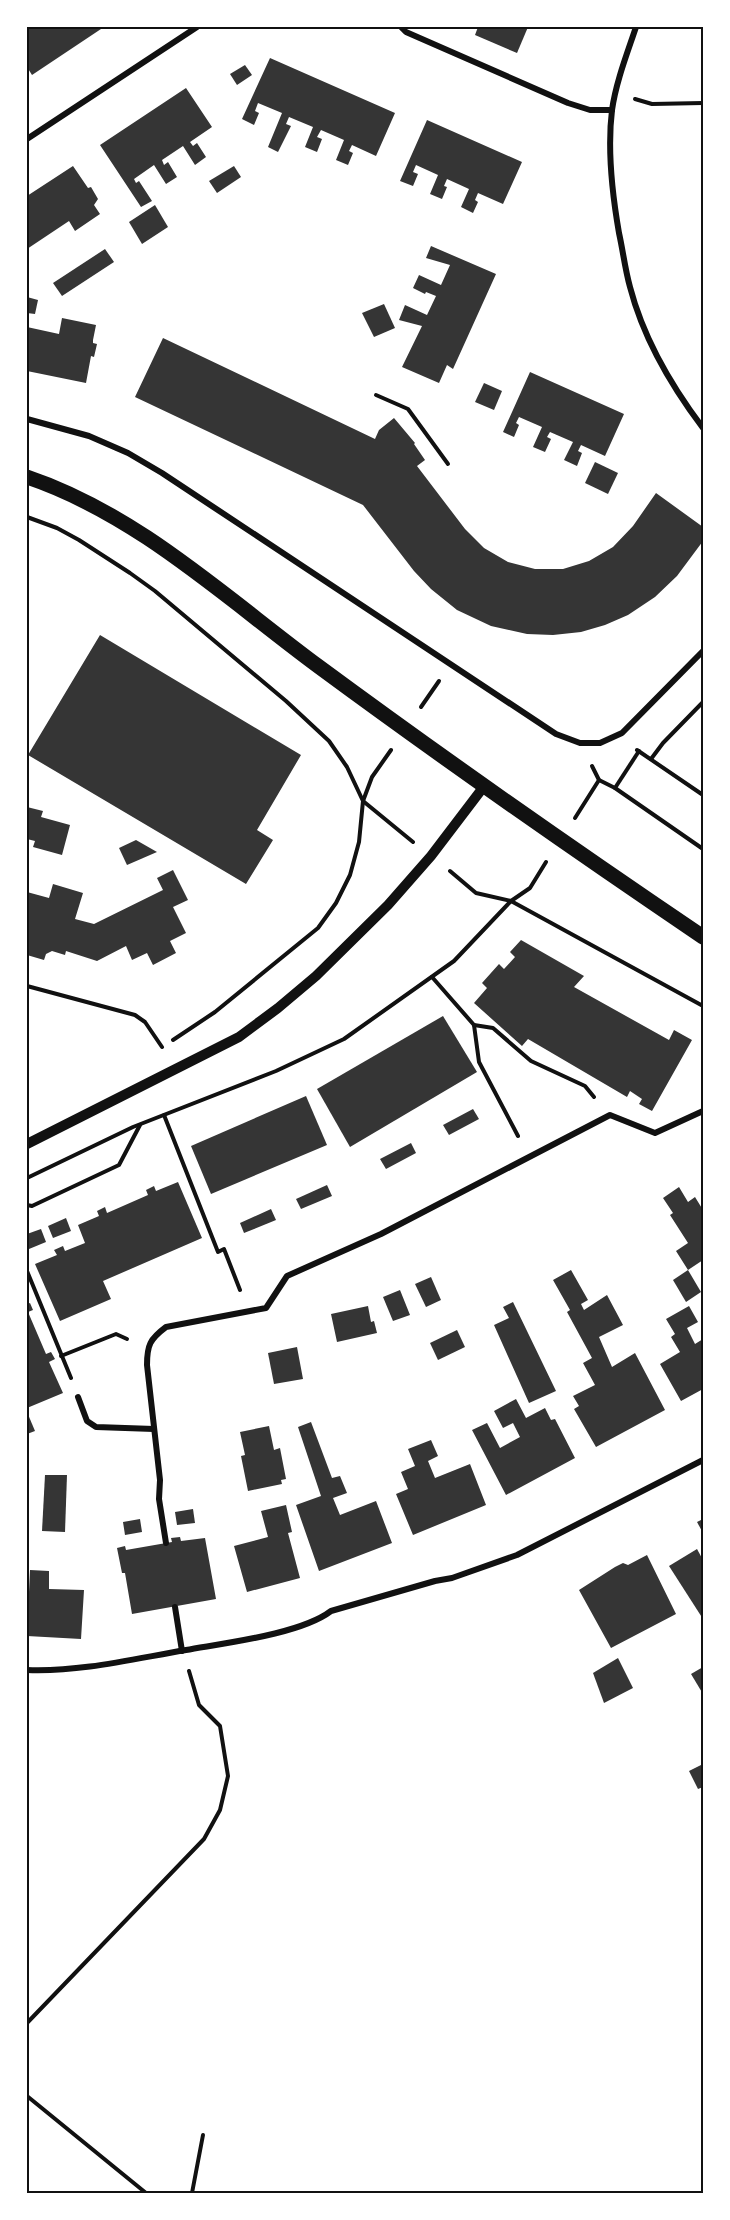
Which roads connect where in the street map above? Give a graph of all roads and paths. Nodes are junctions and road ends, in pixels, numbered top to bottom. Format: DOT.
graph roads {
  1 [pos="197,27"];
  2 [pos="401,27"];
  3 [pos="636,27"];
  4 [pos="615,93"];
  5 [pos="703,103"];
  6 [pos="612,110"];
  7 [pos="27,139"];
  8 [pos="376,395"];
  9 [pos="27,419"];
  10 [pos="703,428"];
  11 [pos="448,464"];
  12 [pos="27,477"];
  13 [pos="27,517"];
  14 [pos="703,651"];
  15 [pos="451,663"];
  16 [pos="703,702"];
  17 [pos="405,731"];
  18 [pos="616,736"];
  19 [pos="580,743"];
  20 [pos="639,751"];
  21 [pos="651,759"];
  22 [pos="599,780"];
  23 [pos="485,785"];
  24 [pos="615,788"];
  25 [pos="703,795"];
  26 [pos="363,801"];
  27 [pos="561,839"];
  28 [pos="703,849"];
  29 [pos="431,856"];
  30 [pos="511,901"];
  31 [pos="703,937"];
  32 [pos="432,977"];
  33 [pos="27,986"];
  34 [pos="703,1005"];
  35 [pos="474,1025"];
  36 [pos="162,1047"];
  37 [pos="156,1051"];
  38 [pos="703,1111"];
  39 [pos="164,1115"];
  40 [pos="610,1115"];
  41 [pos="140,1125"];
  42 [pos="27,1144"];
  43 [pos="529,1157"];
  44 [pos="27,1178"];
  45 [pos="27,1205"];
  46 [pos="27,1271"];
  47 [pos="249,1311"];
  48 [pos="147,1349"];
  49 [pos="61,1356"];
  50 [pos="78,1397"];
  51 [pos="154,1429"];
  52 [pos="703,1460"];
  53 [pos="166,1544"];
  54 [pos="176,1607"];
  55 [pos="182,1651"];
  56 [pos="27,1670"];
  57 [pos="27,2023"];
  58 [pos="27,2096"];
  59 [pos="203,2135"];
  60 [pos="146,2193"];
  61 [pos="192,2193"];
  1 -- 7 [label="street"];
  2 -- 6 [label="street"];
  3 -- 4 [label="street"];
  4 -- 5 [label="path"];
  4 -- 6 [label="street"];
  6 -- 10 [label="street"];
  8 -- 11 [label="path"];
  9 -- 15 [label="street"];
  12 -- 17 [label="main road"];
  13 -- 26 [label="path"];
  14 -- 18 [label="street"];
  15 -- 17 [label="path"];
  15 -- 19 [label="street"];
  16 -- 21 [label="path"];
  17 -- 23 [label="main road"];
  17 -- 26 [label="path"];
  18 -- 19 [label="street"];
  18 -- 20 [label="path"];
  19 -- 22 [label="path"];
  20 -- 21 [label="path"];
  20 -- 24 [label="path"];
  21 -- 25 [label="path"];
  22 -- 24 [label="path"];
  22 -- 27 [label="path"];
  23 -- 27 [label="main road"];
  23 -- 29 [label="street"];
  24 -- 28 [label="path"];
  26 -- 29 [label="path"];
  26 -- 36 [label="path"];
  27 -- 30 [label="path"];
  27 -- 31 [label="main road"];
  29 -- 30 [label="path"];
  29 -- 42 [label="street"];
  30 -- 32 [label="path"];
  30 -- 34 [label="path"];
  32 -- 35 [label="path"];
  32 -- 39 [label="path"];
  33 -- 36 [label="path"];
  35 -- 40 [label="path"];
  35 -- 43 [label="path"];
  36 -- 37 [label="path"];
  38 -- 40 [label="street"];
  39 -- 41 [label="path"];
  39 -- 47 [label="path"];
  40 -- 43 [label="street"];
  41 -- 44 [label="path"];
  41 -- 45 [label="path"];
  43 -- 47 [label="street"];
  46 -- 49 [label="path"];
  47 -- 48 [label="street"];
  48 -- 49 [label="path"];
  48 -- 51 [label="street"];
  49 -- 50 [label="path"];
  50 -- 51 [label="street"];
  51 -- 53 [label="street"];
  52 -- 55 [label="street"];
  54 -- 55 [label="street"];
  55 -- 56 [label="street"];
  55 -- 57 [label="path"];
  58 -- 60 [label="path"];
  59 -- 61 [label="path"];
}
